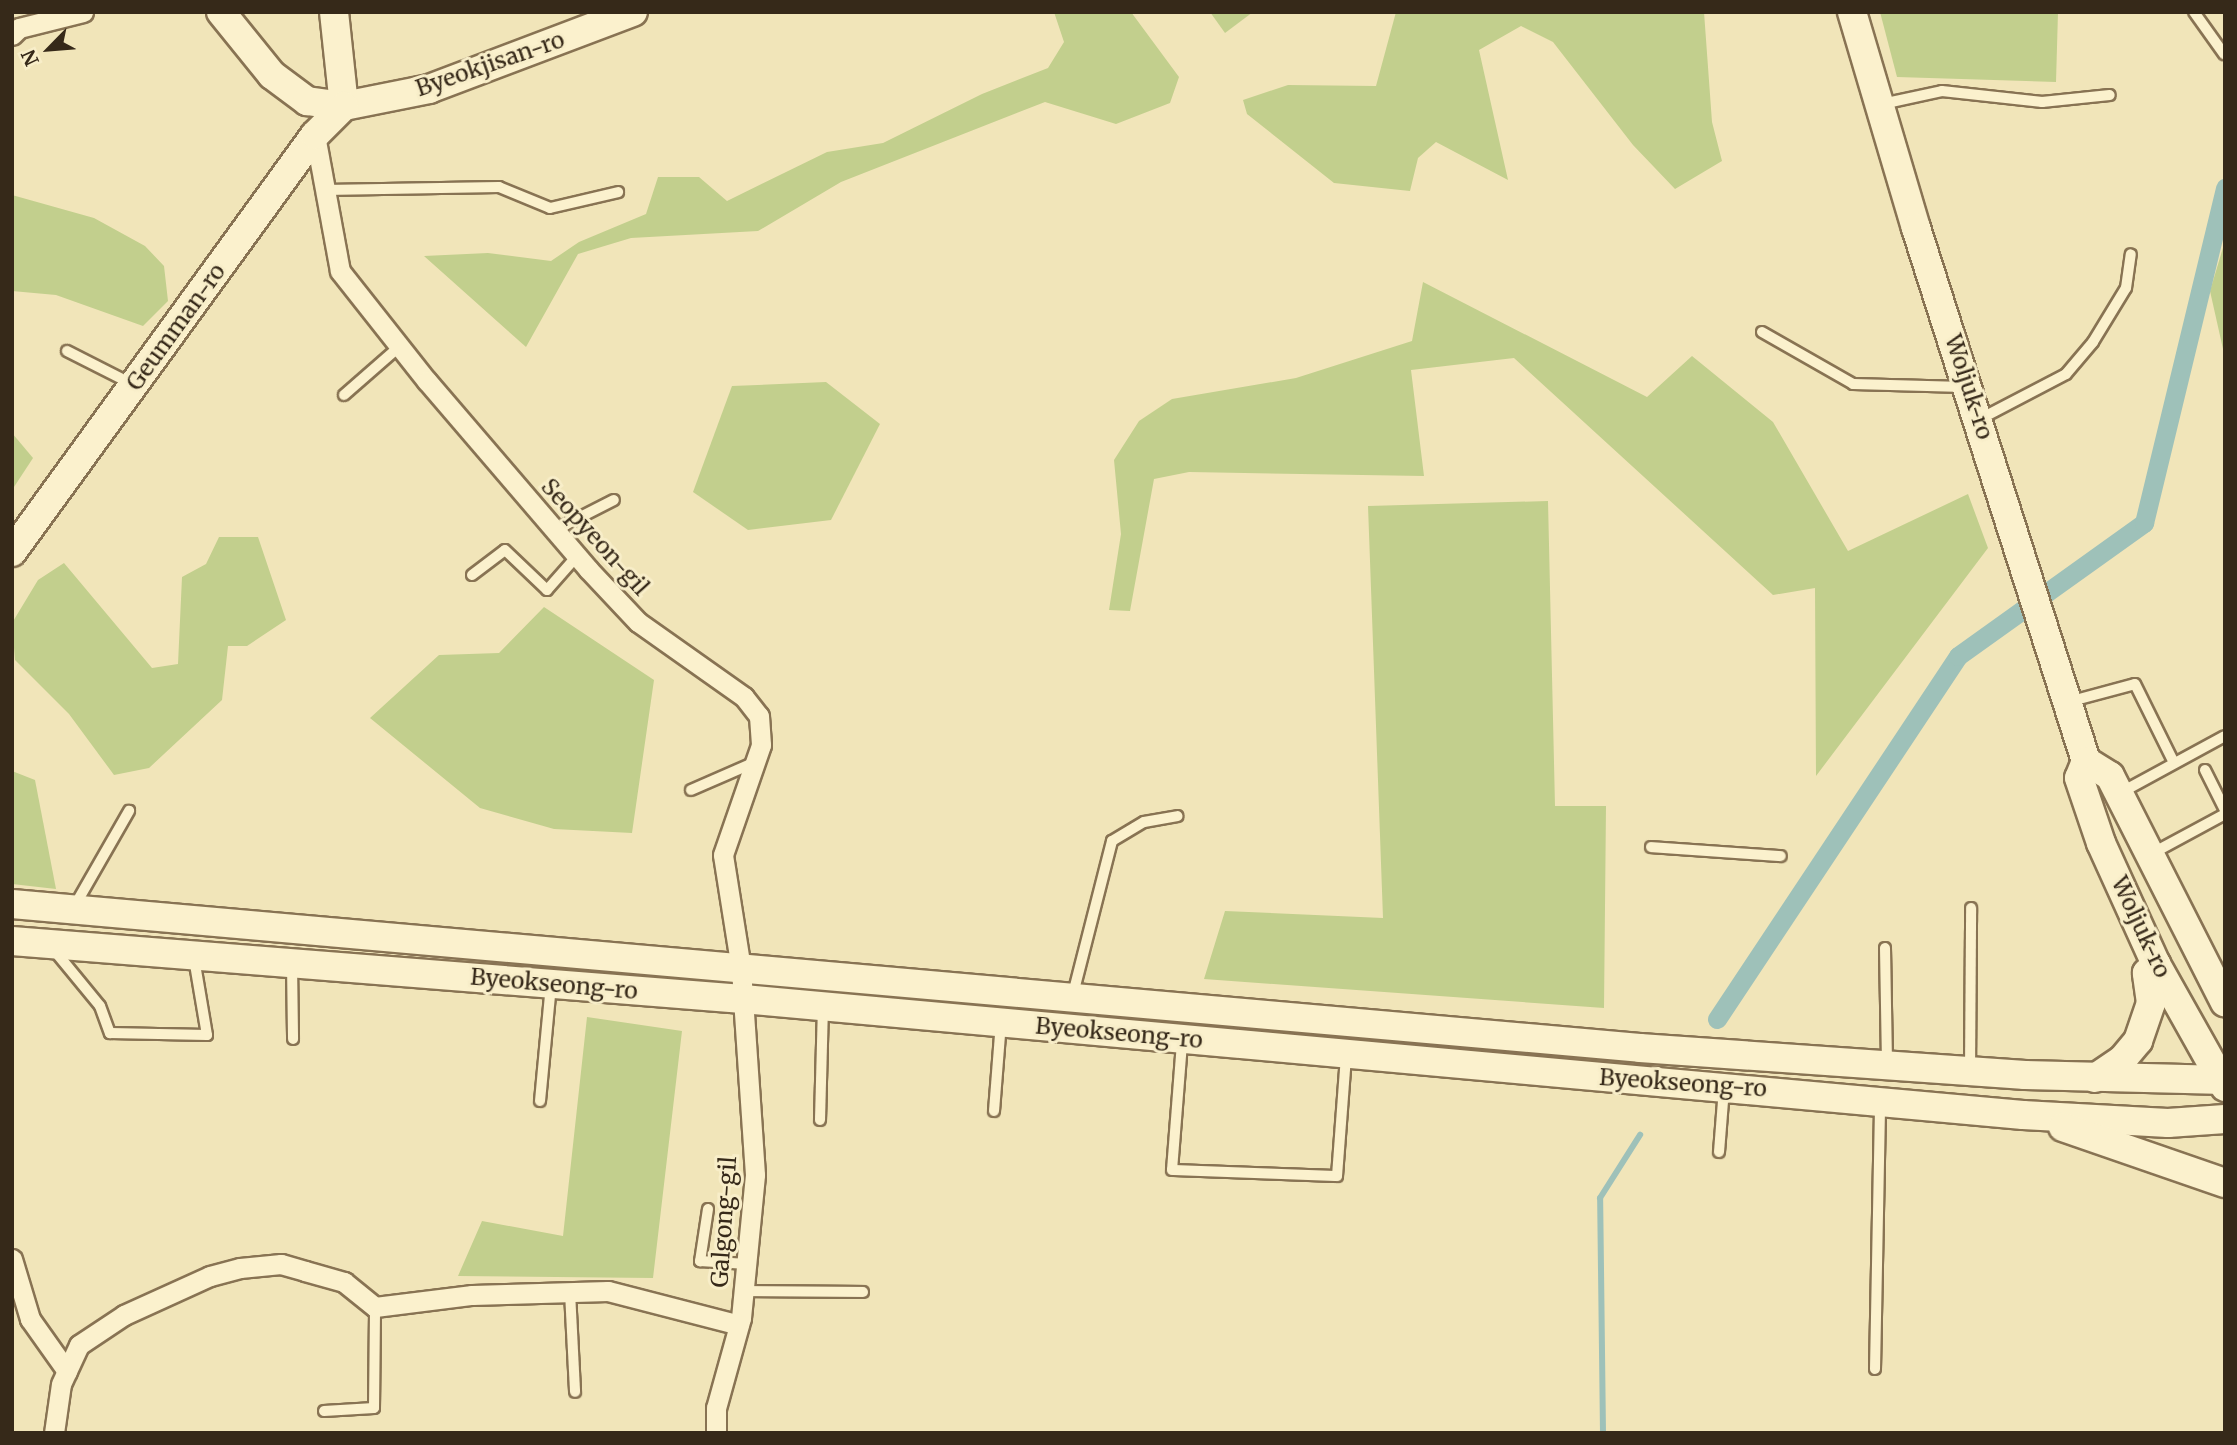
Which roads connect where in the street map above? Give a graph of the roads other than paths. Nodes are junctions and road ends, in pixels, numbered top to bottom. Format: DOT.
graph roads {
  1 [pos="83,12"];
  2 [pos="221,12"];
  3 [pos="334,12"];
  4 [pos="633,12"];
  5 [pos="1853,12"];
  6 [pos="2193,12"];
  7 [pos="12,35"];
  8 [pos="2224,54"];
  9 [pos="2110,95"];
  10 [pos="1881,104"];
  11 [pos="344,106"];
  12 [pos="315,135"];
  13 [pos="325,190"];
  14 [pos="618,192"];
  15 [pos="2131,254"];
  16 [pos="1762,332"];
  17 [pos="401,346"];
  18 [pos="67,351"];
  19 [pos="133,385"];
  20 [pos="1968,387"];
  21 [pos="344,395"];
  22 [pos="1980,419"];
  23 [pos="614,500"];
  24 [pos="555,530"];
  25 [pos="12,552"];
  26 [pos="576,556"];
  27 [pos="472,575"];
  28 [pos="2064,703"];
  29 [pos="2225,736"];
  30 [pos="2085,761"];
  31 [pos="756,762"];
  32 [pos="2174,763"];
  33 [pos="2204,770"];
  34 [pos="691,790"];
  35 [pos="2119,793"];
  36 [pos="129,811"];
  37 [pos="2225,812"];
  38 [pos="1177,816"];
  39 [pos="1651,847"];
  40 [pos="1781,856"];
  41 [pos="2147,856"];
  42 [pos="12,904"];
  43 [pos="1970,908"];
  44 [pos="72,911"];
  45 [pos="12,941"];
  46 [pos="49,944"];
  47 [pos="1885,948"];
  48 [pos="194,956"];
  49 [pos="292,963"];
  50 [pos="2156,964"];
  51 [pos="741,969"];
  52 [pos="551,984"];
  53 [pos="1072,998"];
  54 [pos="743,999"];
  55 [pos="2225,1003"];
  56 [pos="823,1007"];
  57 [pos="1001,1023"];
  58 [pos="293,1039"];
  59 [pos="1183,1039"];
  60 [pos="1346,1053"];
  61 [pos="1887,1064"];
  62 [pos="1970,1070"];
  63 [pos="2095,1078"];
  64 [pos="2223,1083"];
  65 [pos="1725,1085"];
  66 [pos="1880,1099"];
  67 [pos="540,1101"];
  68 [pos="994,1111"];
  69 [pos="2023,1115"];
  70 [pos="2225,1119"];
  71 [pos="820,1120"];
  72 [pos="1719,1152"];
  73 [pos="2225,1183"];
  74 [pos="708,1209"];
  75 [pos="12,1259"];
  76 [pos="747,1264"];
  77 [pos="744,1290"];
  78 [pos="570,1292"];
  79 [pos="863,1292"];
  80 [pos="375,1307"];
  81 [pos="739,1325"];
  82 [pos="1874,1369"];
  83 [pos="67,1371"];
  84 [pos="575,1392"];
  85 [pos="324,1411"];
  86 [pos="54,1433"];
  87 [pos="716,1433"];
  1 -- 7 [label="street"];
  2 -- 11 [label="main road"];
  3 -- 11 [label="main road"];
  4 -- 11 [label="main road, Byeokjisan-ro"];
  5 -- 10 [label="main road, Woljuk-ro"];
  6 -- 8 [label="lane"];
  9 -- 10 [label="lane"];
  10 -- 20 [label="main road, Woljuk-ro"];
  11 -- 12 [label="main road, Geumman-ro"];
  12 -- 13 [label="street, Seopyeon-gil"];
  12 -- 19 [label="main road, Geumman-ro"];
  13 -- 14 [label="lane"];
  13 -- 17 [label="street, Seopyeon-gil"];
  15 -- 22 [label="lane"];
  16 -- 20 [label="lane"];
  17 -- 21 [label="lane"];
  17 -- 24 [label="street, Seopyeon-gil"];
  18 -- 19 [label="lane"];
  19 -- 25 [label="main road, Geumman-ro"];
  20 -- 22 [label="main road, Woljuk-ro"];
  22 -- 28 [label="main road, Woljuk-ro"];
  23 -- 24 [label="lane"];
  24 -- 26 [label="street, Seopyeon-gil"];
  26 -- 27 [label="lane"];
  26 -- 31 [label="street, Seopyeon-gil"];
  28 -- 30 [label="main road, Woljuk-ro"];
  28 -- 32 [label="lane"];
  29 -- 32 [label="lane"];
  30 -- 35 [label="main road, Woljuk-ro"];
  30 -- 50 [label="main road, Woljuk-ro"];
  31 -- 34 [label="lane"];
  31 -- 51 [label="street, Seopyeon-gil"];
  32 -- 35 [label="lane"];
  33 -- 37 [label="lane"];
  35 -- 41 [label="main road, Woljuk-ro"];
  36 -- 44 [label="lane"];
  37 -- 41 [label="lane"];
  38 -- 53 [label="lane"];
  39 -- 40 [label="lane"];
  41 -- 55 [label="main road, Woljuk-ro"];
  42 -- 44 [label="main road, Byeokseong-ro"];
  43 -- 62 [label="lane"];
  44 -- 51 [label="main road, Byeokseong-ro"];
  45 -- 46 [label="main road, Byeokseong-ro"];
  46 -- 48 [label="main road, Byeokseong-ro"];
  46 -- 48 [label="lane"];
  47 -- 61 [label="lane"];
  48 -- 49 [label="main road, Byeokseong-ro"];
  49 -- 52 [label="main road, Byeokseong-ro"];
  49 -- 58 [label="lane"];
  50 -- 63 [label="main road"];
  50 -- 64 [label="main road, Woljuk-ro"];
  51 -- 53 [label="main road, Byeokseong-ro"];
  51 -- 54 [label="street, Galgong-gil"];
  52 -- 54 [label="main road, Byeokseong-ro"];
  52 -- 67 [label="lane"];
  53 -- 61 [label="main road, Byeokseong-ro"];
  54 -- 56 [label="main road, Byeokseong-ro"];
  54 -- 76 [label="street, Galgong-gil"];
  56 -- 57 [label="main road, Byeokseong-ro"];
  56 -- 71 [label="lane"];
  57 -- 59 [label="main road, Byeokseong-ro"];
  57 -- 68 [label="lane"];
  59 -- 60 [label="main road, Byeokseong-ro"];
  59 -- 60 [label="lane"];
  60 -- 65 [label="main road, Byeokseong-ro"];
  61 -- 62 [label="main road, Byeokseong-ro"];
  62 -- 63 [label="main road, Byeokseong-ro"];
  63 -- 64 [label="main road, Byeokseong-ro"];
  65 -- 66 [label="main road, Byeokseong-ro"];
  65 -- 72 [label="lane"];
  66 -- 69 [label="main road, Byeokseong-ro"];
  66 -- 82 [label="lane"];
  69 -- 70 [label="main road, Byeokseong-ro"];
  69 -- 73 [label="main road"];
  74 -- 76 [label="lane"];
  75 -- 83 [label="street"];
  76 -- 77 [label="street, Galgong-gil"];
  77 -- 79 [label="lane"];
  77 -- 81 [label="street, Galgong-gil"];
  78 -- 80 [label="street"];
  78 -- 81 [label="street"];
  78 -- 84 [label="lane"];
  80 -- 83 [label="street"];
  80 -- 85 [label="lane"];
  81 -- 87 [label="street, Galgong-gil"];
  83 -- 86 [label="street"];
}
